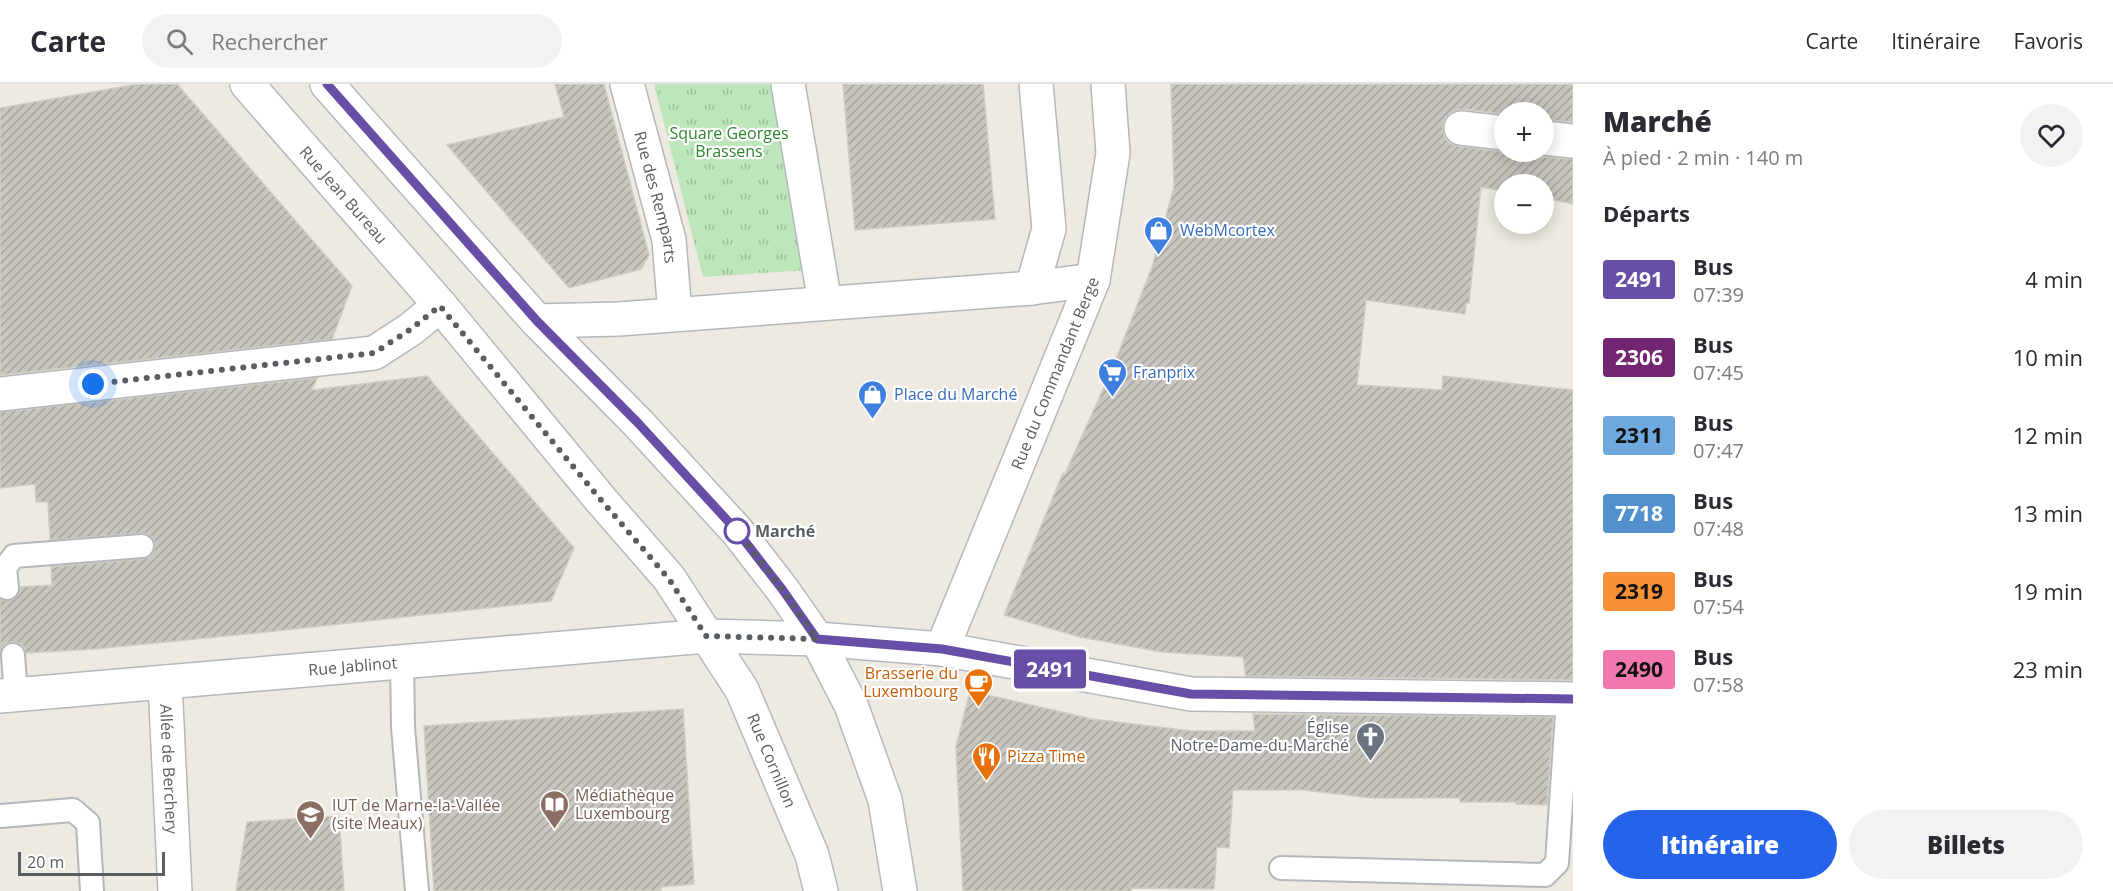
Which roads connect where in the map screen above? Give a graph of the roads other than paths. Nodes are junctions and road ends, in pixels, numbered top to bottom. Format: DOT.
graph roads {
  1 [pos="247,84"];
  2 [pos="327,84"];
  3 [pos="627,84"];
  4 [pos="788,84"];
  5 [pos="1036,84"];
  6 [pos="1108,84"];
  7 [pos="1461,128"];
  8 [pos="1494,132"];
  9 [pos="1554,139"];
  10 [pos="1573,141"];
  11 [pos="1094,280"];
  12 [pos="1032,288"];
  13 [pos="825,303"];
  14 [pos="440,306"];
  15 [pos="675,314"];
  16 [pos="537,321"];
  17 [pos="0,394"];
  18 [pos="142,546"];
  19 [pos="7,588"];
  20 [pos="706,636"];
  21 [pos="817,639"];
  22 [pos="942,649"];
  23 [pos="13,654"];
  24 [pos="402,662"];
  25 [pos="165,682"];
  26 [pos="8,695"];
  27 [pos="1570,699"];
  28 [pos="0,816"];
  29 [pos="1281,868"];
  30 [pos="92,891"];
  31 [pos="175,891"];
  32 [pos="417,891"];
  33 [pos="821,891"];
  34 [pos="900,891"];
  1 -- 14 [label="street, Rue Jean Bureau"];
  2 -- 16 [label="street"];
  3 -- 15 [label="street, Rue des Remparts"];
  4 -- 13 [label="street"];
  5 -- 12 [label="street"];
  6 -- 11 [label="street, Rue du Commandant Berge"];
  7 -- 8 [label="street"];
  9 -- 10 [label="street"];
  11 -- 12 [label="street"];
  11 -- 22 [label="street, Rue du Commandant Berge"];
  12 -- 13 [label="street"];
  13 -- 15 [label="street"];
  14 -- 17 [label="street"];
  14 -- 20 [label="street, Rue Jean Bureau"];
  15 -- 16 [label="street"];
  16 -- 21 [label="street"];
  18 -- 19 [label="lane"];
  20 -- 21 [label="street, Rue Jablinot"];
  20 -- 24 [label="street, Rue Jablinot"];
  20 -- 33 [label="street, Rue Cornillon"];
  21 -- 22 [label="street, Rue Jablinot"];
  21 -- 34 [label="street"];
  22 -- 27 [label="street, Rue Jablinot"];
  23 -- 26 [label="lane"];
  24 -- 25 [label="street, Rue Jablinot"];
  24 -- 32 [label="lane"];
  25 -- 26 [label="street, Rue Jablinot"];
  25 -- 31 [label="street, Allée de Berchery"];
  27 -- 29 [label="lane"];
  28 -- 30 [label="lane"];
}
